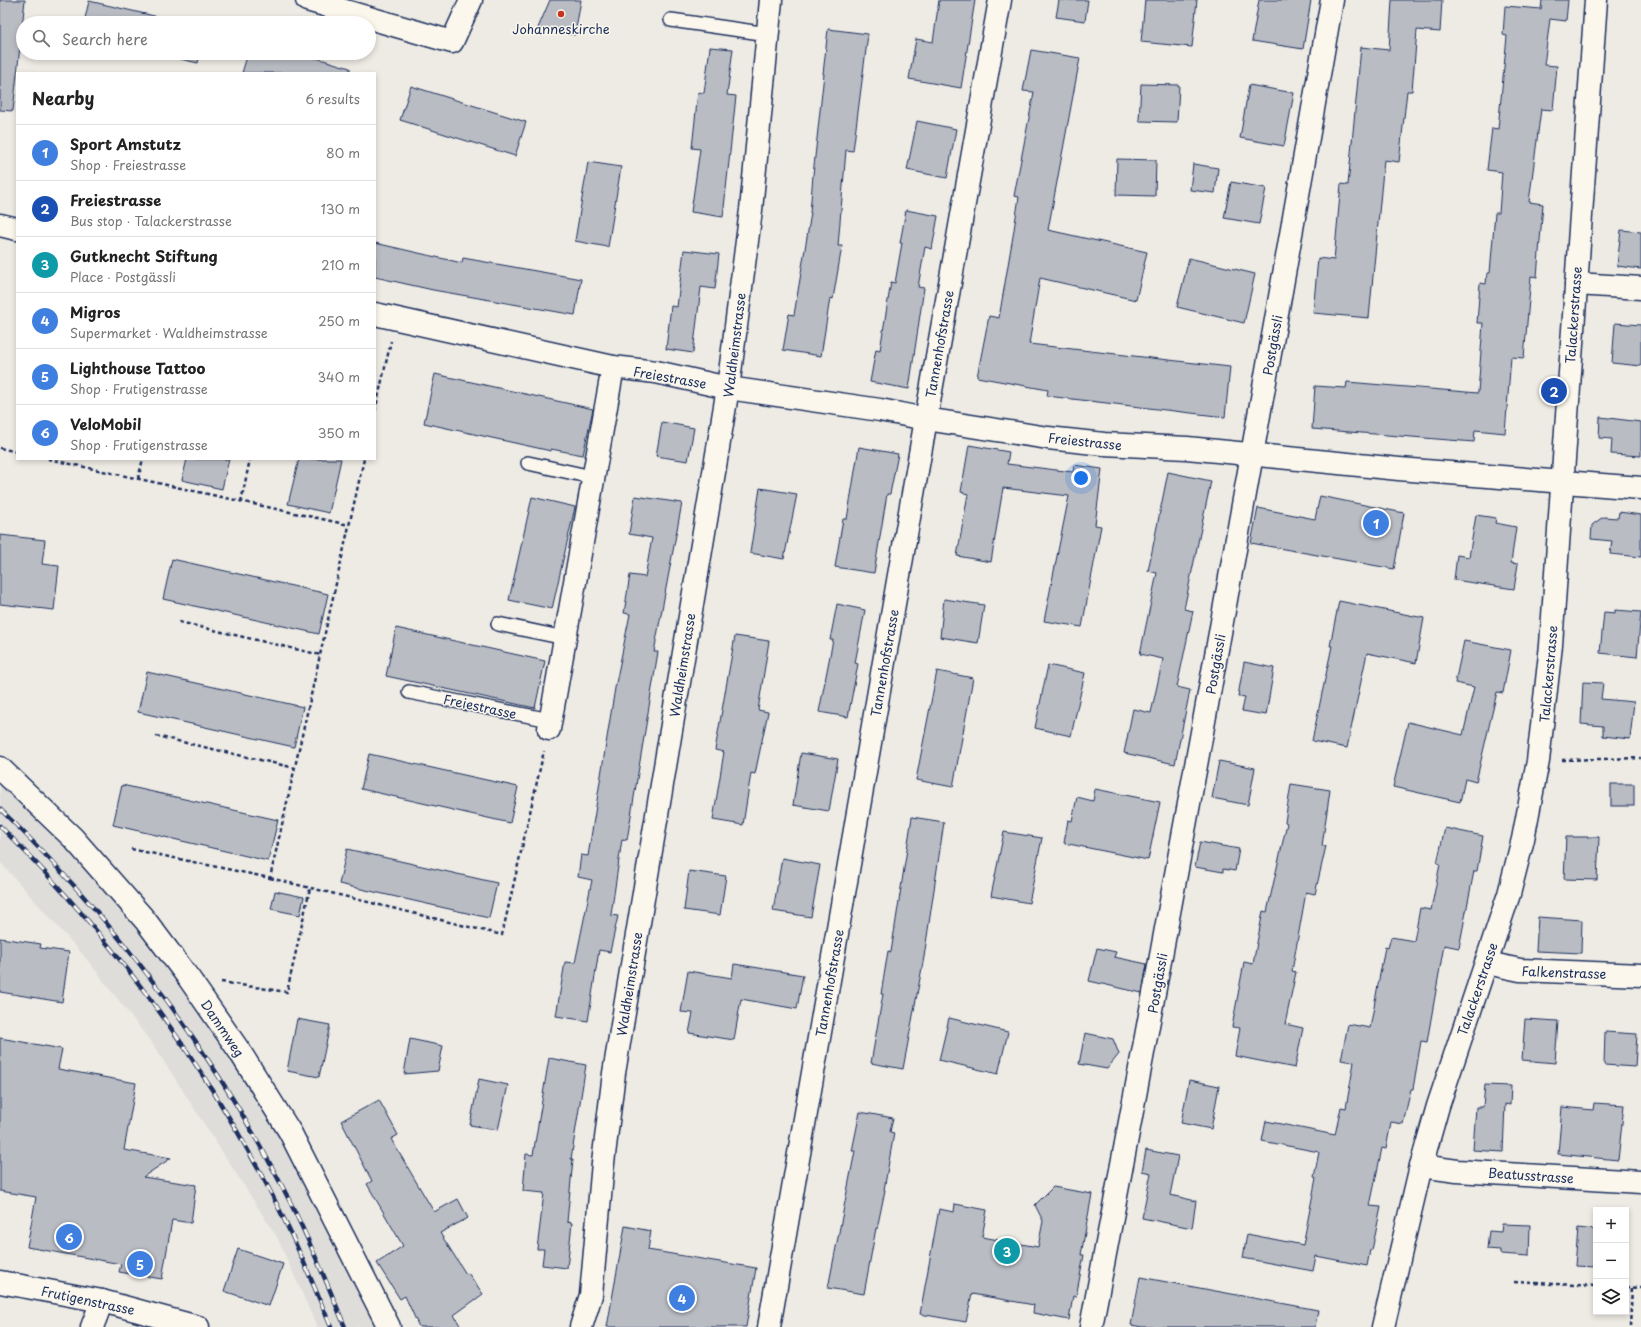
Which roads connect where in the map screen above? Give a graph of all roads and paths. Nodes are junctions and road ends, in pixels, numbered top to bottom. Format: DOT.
graph roads {
  1 [pos="308,0"];
  2 [pos="471,0"];
  3 [pos="771,0"];
  4 [pos="1000,0"];
  5 [pos="1332,0"];
  6 [pos="1596,0"];
  7 [pos="363,16"];
  8 [pos="376,20"];
  9 [pos="671,20"];
  10 [pos="768,34"];
  11 [pos="0,225"];
  12 [pos="16,229"];
  13 [pos="1576,284"];
  14 [pos="1641,288"];
  15 [pos="385,317"];
  16 [pos="613,367"];
  17 [pos="728,388"];
  18 [pos="376,402"];
  19 [pos="926,419"];
  20 [pos="0,448"];
  21 [pos="16,452"];
  22 [pos="1253,456"];
  23 [pos="52,460"];
  24 [pos="143,460"];
  25 [pos="250,460"];
  26 [pos="364,460"];
  27 [pos="528,464"];
  28 [pos="592,477"];
  29 [pos="138,479"];
  30 [pos="1561,482"];
  31 [pos="1641,488"];
  32 [pos="241,502"];
  33 [pos="349,525"];
  34 [pos="179,622"];
  35 [pos="498,624"];
  36 [pos="565,638"];
  37 [pos="321,655"];
  38 [pos="409,692"];
  39 [pos="549,724"];
  40 [pos="156,736"];
  41 [pos="1641,758"];
  42 [pos="1538,761"];
  43 [pos="0,768"];
  44 [pos="295,768"];
  45 [pos="131,849"];
  46 [pos="270,878"];
  47 [pos="310,888"];
  48 [pos="1487,963"];
  49 [pos="1641,975"];
  50 [pos="188,977"];
  51 [pos="1421,1166"];
  52 [pos="1641,1182"];
  53 [pos="0,1282"];
  54 [pos="1514,1282"];
  55 [pos="1593,1286"];
  56 [pos="1632,1287"];
  57 [pos="1641,1288"];
  58 [pos="102,1301"];
  59 [pos="92,1327"];
  60 [pos="198,1327"];
  61 [pos="389,1327"];
  62 [pos="581,1327"];
  63 [pos="769,1327"];
  64 [pos="1091,1327"];
  65 [pos="1382,1327"];
  66 [pos="1630,1327"];
  1 -- 7 [label="street"];
  2 -- 8 [label="street"];
  3 -- 10 [label="street, Waldheimstrasse"];
  4 -- 19 [label="street, Tannenhofstrasse"];
  5 -- 22 [label="street, Postgässli"];
  6 -- 13 [label="street, Talackerstrasse"];
  9 -- 10 [label="lane"];
  10 -- 17 [label="street, Waldheimstrasse"];
  11 -- 12 [label="street"];
  13 -- 14 [label="street"];
  13 -- 30 [label="street, Talackerstrasse"];
  15 -- 16 [label="street, Freiestrasse"];
  15 -- 18 [label="path"];
  16 -- 17 [label="street, Freiestrasse"];
  16 -- 28 [label="street"];
  17 -- 19 [label="street, Freiestrasse"];
  17 -- 62 [label="street, Waldheimstrasse"];
  19 -- 22 [label="street, Freiestrasse"];
  19 -- 63 [label="street, Tannenhofstrasse"];
  20 -- 21 [label="path"];
  22 -- 30 [label="street, Freiestrasse"];
  22 -- 64 [label="street, Postgässli"];
  23 -- 29 [label="path"];
  24 -- 29 [label="path"];
  25 -- 32 [label="path"];
  26 -- 33 [label="path"];
  27 -- 28 [label="lane"];
  28 -- 36 [label="street"];
  29 -- 32 [label="path"];
  30 -- 31 [label="street, Freiestrasse"];
  30 -- 42 [label="street, Talackerstrasse"];
  32 -- 33 [label="path"];
  33 -- 37 [label="path"];
  34 -- 37 [label="path"];
  35 -- 36 [label="lane"];
  36 -- 39 [label="street"];
  37 -- 44 [label="path"];
  38 -- 39 [label="lane, Freiestrasse"];
  39 -- 47 [label="path"];
  40 -- 44 [label="path"];
  41 -- 42 [label="path"];
  42 -- 48 [label="street, Talackerstrasse"];
  43 -- 50 [label="street, Dammweg"];
  44 -- 46 [label="path"];
  45 -- 46 [label="path"];
  46 -- 47 [label="path"];
  47 -- 50 [label="path"];
  48 -- 49 [label="street, Falkenstrasse"];
  48 -- 51 [label="street, Talackerstrasse"];
  50 -- 61 [label="street, Dammweg"];
  51 -- 52 [label="street, Beatusstrasse"];
  51 -- 65 [label="street, Talackerstrasse"];
  53 -- 58 [label="street, Frutigenstrasse"];
  54 -- 55 [label="path"];
  56 -- 57 [label="path"];
  56 -- 66 [label="path"];
  58 -- 59 [label="street"];
  58 -- 60 [label="street, Frutigenstrasse"];
}
